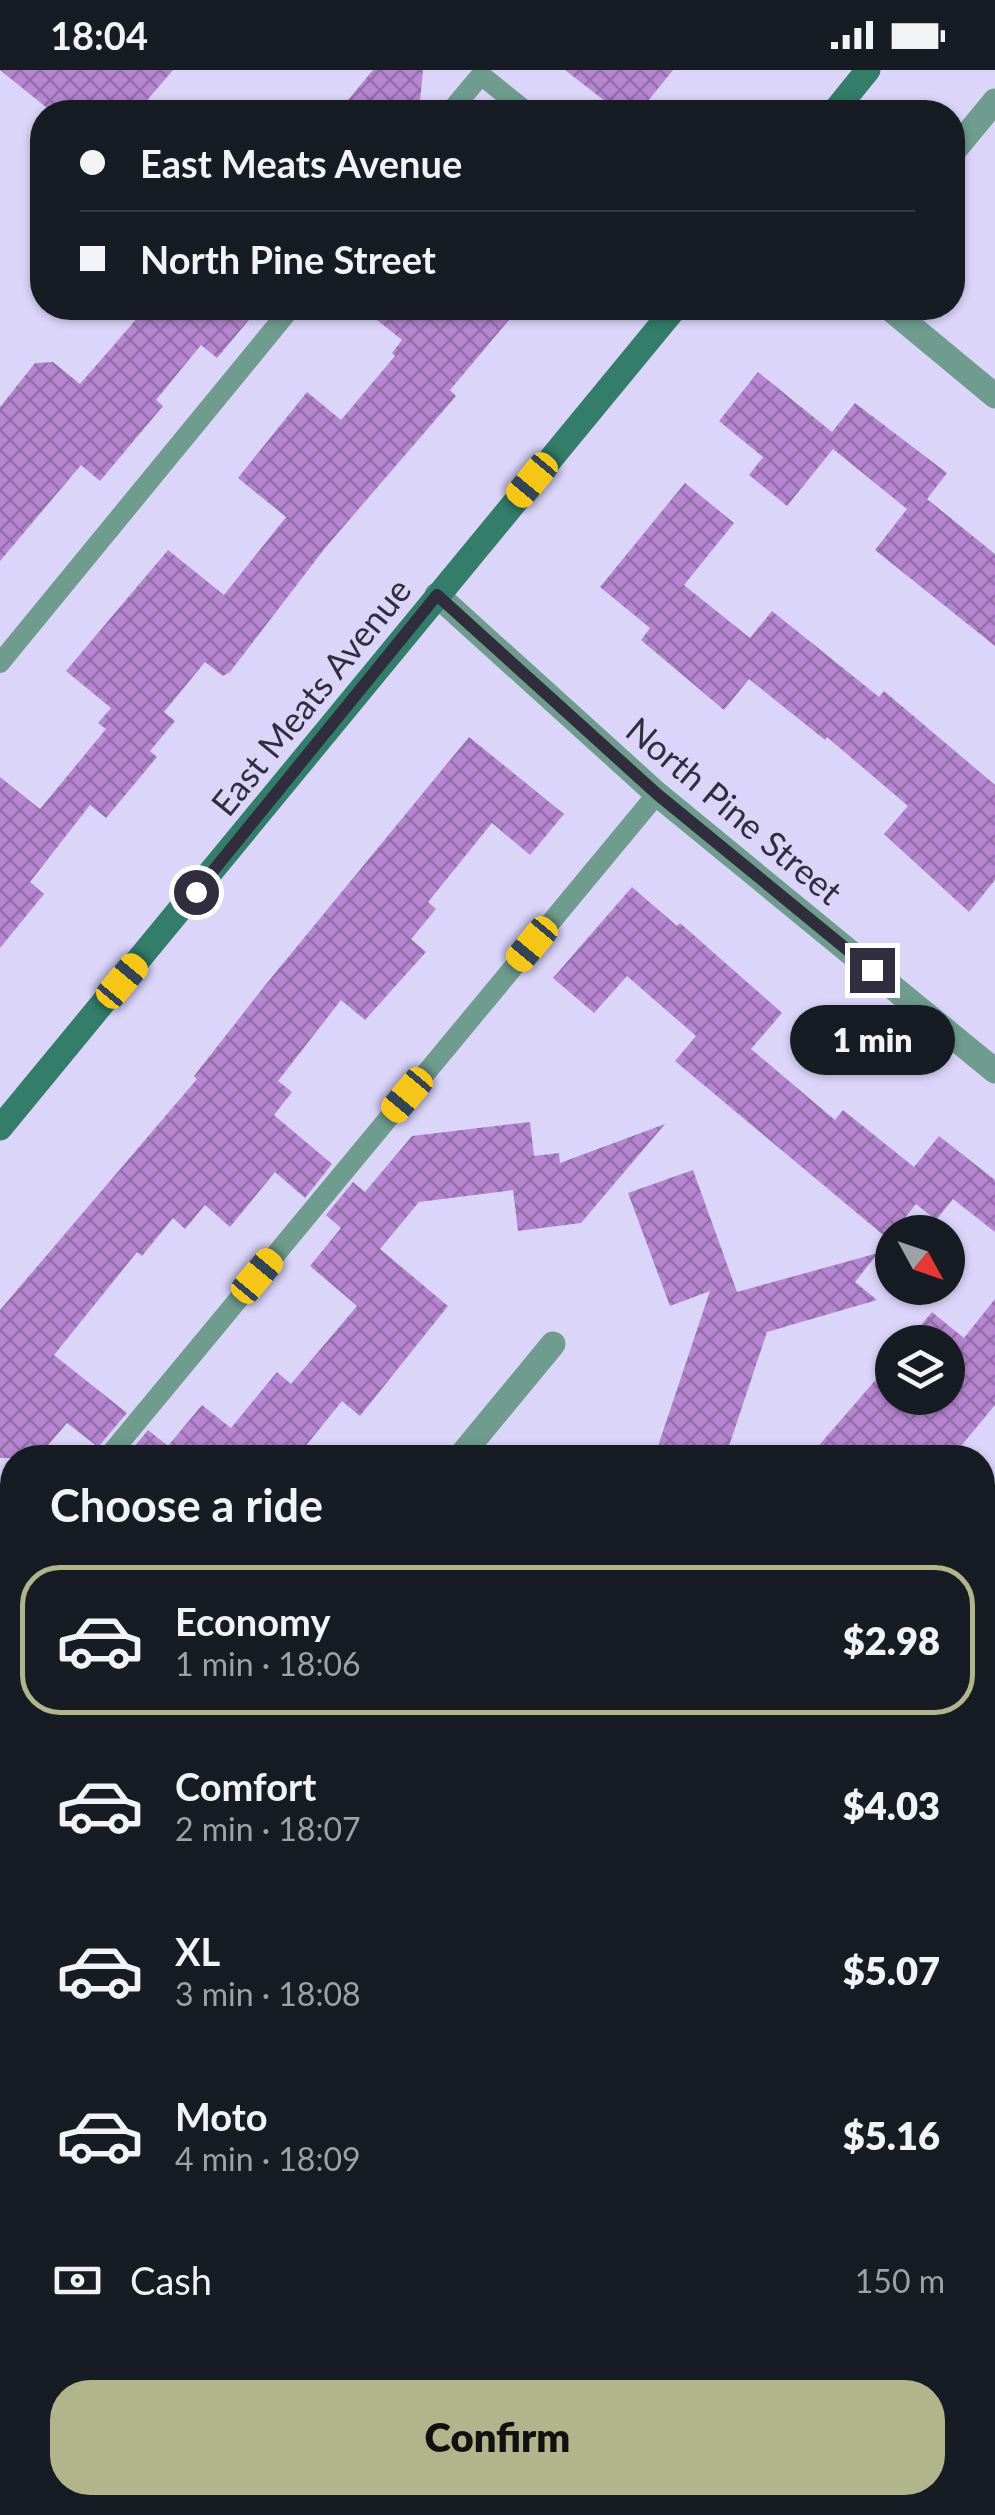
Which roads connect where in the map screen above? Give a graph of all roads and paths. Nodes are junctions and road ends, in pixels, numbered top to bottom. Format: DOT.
graph roads {
  1 [pos="868,70"];
  2 [pos="460,100"];
  3 [pos="512,100"];
  4 [pos="844,100"];
  5 [pos="995,101"];
  6 [pos="965,138"];
  7 [pos="281,320"];
  8 [pos="665,320"];
  9 [pos="903,320"];
  10 [pos="995,396"];
  11 [pos="437,595"];
  12 [pos="0,664"];
  13 [pos="657,794"];
  14 [pos="995,1071"];
  15 [pos="0,1128"];
  16 [pos="552,1344"];
  17 [pos="118,1445"];
  18 [pos="470,1445"];
  1 -- 4 [label="street"];
  2 -- 3 [label="lane"];
  5 -- 6 [label="street"];
  7 -- 12 [label="lane"];
  8 -- 11 [label="street, East Meats Avenue"];
  9 -- 10 [label="street"];
  11 -- 13 [label="street, North Pine Street"];
  11 -- 15 [label="street, East Meats Avenue"];
  13 -- 14 [label="street, North Pine Street"];
  13 -- 17 [label="lane"];
  16 -- 18 [label="street"];
}
